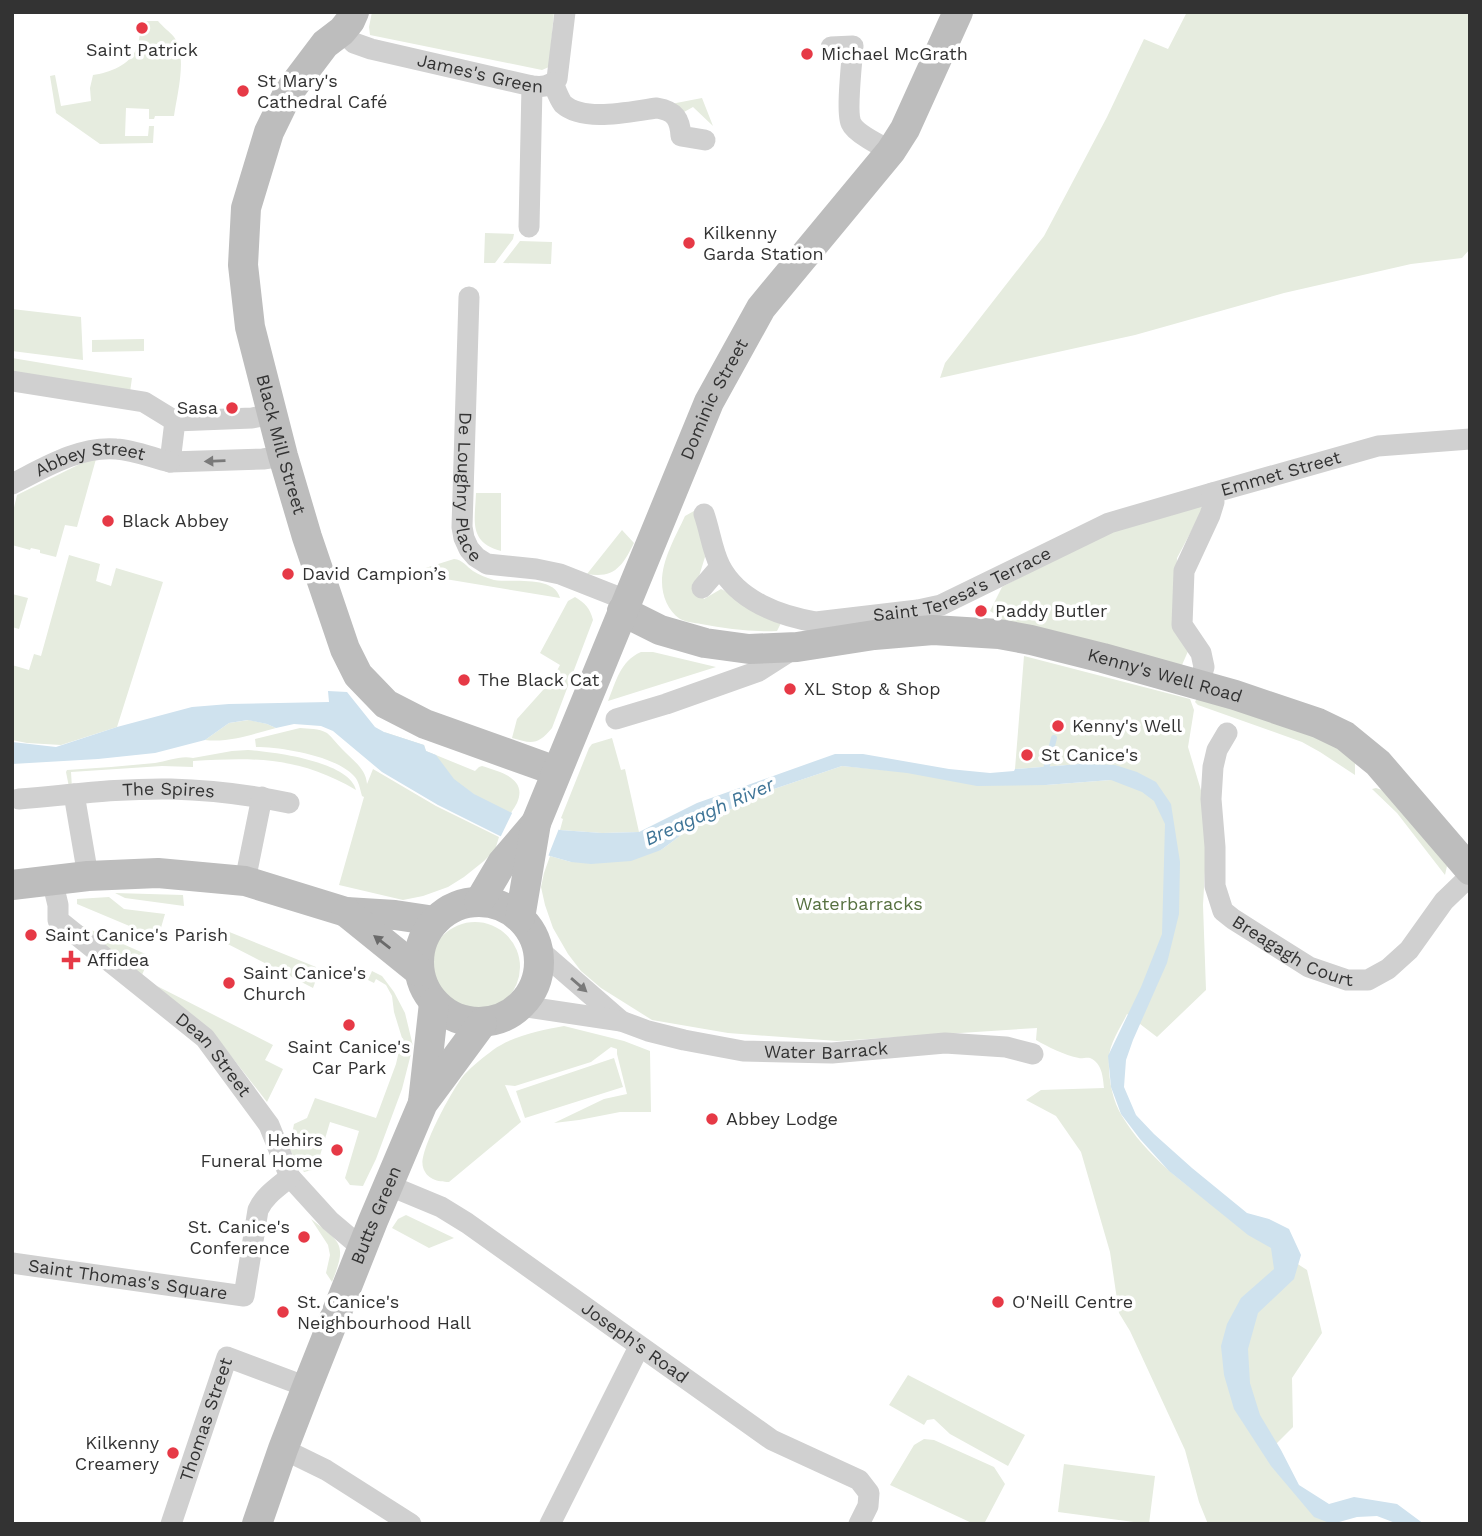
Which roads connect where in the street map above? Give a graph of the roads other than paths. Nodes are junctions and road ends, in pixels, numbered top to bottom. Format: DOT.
graph roads {
  1 [pos="565,12"];
  2 [pos="958,12"];
  3 [pos="348,22"];
  4 [pos="831,47"];
  5 [pos="554,83"];
  6 [pos="532,86"];
  7 [pos="705,139"];
  8 [pos="891,151"];
  9 [pos="529,227"];
  10 [pos="469,297"];
  11 [pos="12,381"];
  12 [pos="273,414"];
  13 [pos="175,421"];
  14 [pos="1470,439"];
  15 [pos="283,456"];
  16 [pos="170,462"];
  17 [pos="12,484"];
  18 [pos="1212,493"];
  19 [pos="704,514"];
  20 [pos="720,567"];
  21 [pos="702,588"];
  22 [pos="624,606"];
  23 [pos="797,647"];
  24 [pos="1199,684"];
  25 [pos="616,719"];
  26 [pos="1227,733"];
  27 [pos="556,771"];
  28 [pos="74,794"];
  29 [pos="262,797"];
  30 [pos="19,800"];
  31 [pos="289,803"];
  32 [pos="519,860"];
  33 [pos="1470,870"];
  34 [pos="88,876"];
  35 [pos="1470,876"];
  36 [pos="52,880"];
  37 [pos="244,881"];
  38 [pos="12,885"];
  39 [pos="479,902"];
  40 [pos="346,912"];
  41 [pos="520,918"];
  42 [pos="435,921"];
  43 [pos="538,949"];
  44 [pos="419,971"];
  45 [pos="434,1003"];
  46 [pos="521,1006"];
  47 [pos="621,1021"];
  48 [pos="482,1023"];
  49 [pos="1033,1054"];
  50 [pos="423,1103"];
  51 [pos="290,1177"];
  52 [pos="388,1185"];
  53 [pos="362,1248"];
  54 [pos="12,1263"];
  55 [pos="639,1347"];
  56 [pos="307,1387"];
  57 [pos="282,1450"];
  58 [pos="863,1515"];
  59 [pos="172,1524"];
  60 [pos="257,1524"];
  61 [pos="411,1524"];
  62 [pos="550,1524"];
  1 -- 5 [label="street, James's Green"];
  2 -- 8 [label="street, Dominic Street"];
  3 -- 6 [label="street, James's Green"];
  3 -- 12 [label="street, Black Mill Street"];
  4 -- 8 [label="street"];
  5 -- 6 [label="street, James's Green"];
  5 -- 7 [label="street"];
  6 -- 9 [label="street"];
  8 -- 22 [label="street, Dominic Street"];
  10 -- 22 [label="street, De Loughry Place"];
  11 -- 13 [label="street"];
  12 -- 13 [label="street"];
  12 -- 15 [label="street, Black Mill Street"];
  13 -- 16 [label="street"];
  14 -- 18 [label="street, Emmet Street"];
  15 -- 16 [label="street, Abbey Street, one-way"];
  15 -- 27 [label="street, Black Mill Street"];
  16 -- 17 [label="street, Abbey Street"];
  18 -- 20 [label="street, Saint Teresa's Terrace"];
  18 -- 24 [label="street, Emmet Street"];
  19 -- 20 [label="street, Saint Teresa's Terrace"];
  20 -- 21 [label="street"];
  22 -- 23 [label="street, Kenny's Well Road"];
  22 -- 27 [label="street, Dominic Street"];
  23 -- 24 [label="street, Kenny's Well Road"];
  23 -- 25 [label="street, Kenny's Well Road"];
  24 -- 33 [label="street, Kenny's Well Road"];
  26 -- 35 [label="street, Breagagh Court"];
  27 -- 32 [label="street, Dominic Street"];
  28 -- 29 [label="street, The Spires"];
  28 -- 30 [label="street, The Spires"];
  28 -- 34 [label="street"];
  29 -- 31 [label="street, The Spires"];
  29 -- 37 [label="street"];
  32 -- 39 [label="street, Dominic Street"];
  32 -- 41 [label="street, Dominic Street"];
  34 -- 36 [label="street"];
  34 -- 37 [label="street"];
  36 -- 38 [label="street"];
  36 -- 51 [label="street, Dean Street"];
  37 -- 40 [label="street"];
  39 -- 41 [label="street"];
  39 -- 42 [label="street"];
  40 -- 42 [label="street"];
  44 -- 40 [label="street, one-way"];
  41 -- 43 [label="street"];
  42 -- 44 [label="street"];
  43 -- 46 [label="street"];
  43 -- 47 [label="street, Water Barrack, one-way"];
  44 -- 45 [label="street"];
  45 -- 48 [label="street"];
  45 -- 50 [label="street, Butts Green"];
  46 -- 47 [label="street, Water Barrack"];
  46 -- 48 [label="street"];
  47 -- 49 [label="street, Water Barrack"];
  48 -- 50 [label="street, Butts Green"];
  50 -- 52 [label="street, Butts Green"];
  51 -- 53 [label="street, Dean Street"];
  51 -- 54 [label="street, Saint Thomas's Square"];
  52 -- 53 [label="street, Butts Green"];
  52 -- 55 [label="street, Joseph's Road"];
  53 -- 56 [label="street, Butts Green"];
  55 -- 58 [label="street, Joseph's Road"];
  55 -- 62 [label="street"];
  56 -- 57 [label="street, Butts Green"];
  56 -- 59 [label="street, Thomas Street"];
  57 -- 60 [label="street, Butts Green"];
  57 -- 61 [label="street"];
}
